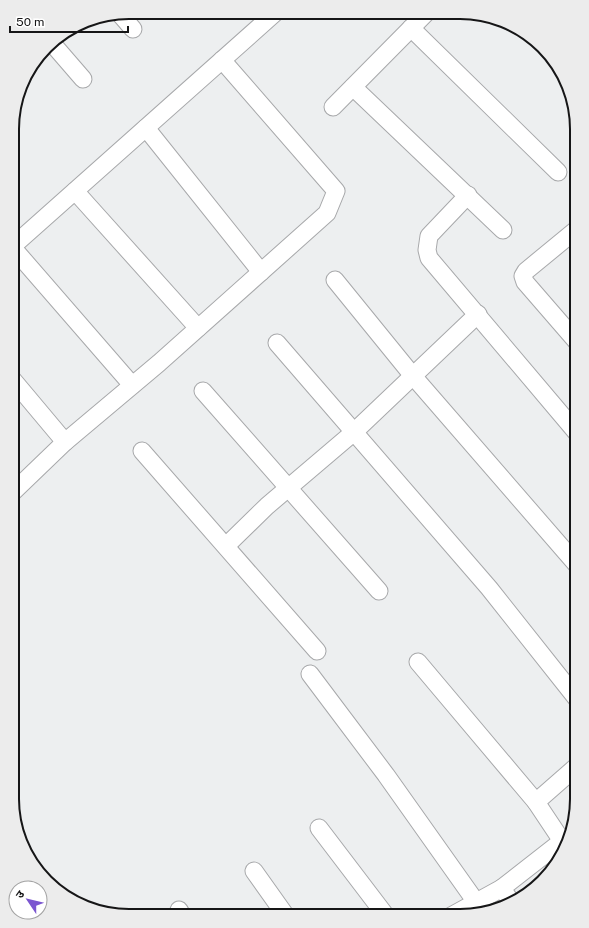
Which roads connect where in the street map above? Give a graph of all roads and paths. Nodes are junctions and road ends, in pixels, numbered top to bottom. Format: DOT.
graph roads {
  1 [pos="125,19"];
  2 [pos="268,19"];
  3 [pos="420,19"];
  4 [pos="411,28"];
  5 [pos="133,29"];
  6 [pos="56,47"];
  7 [pos="222,60"];
  8 [pos="83,79"];
  9 [pos="353,87"];
  10 [pos="333,107"];
  11 [pos="146,128"];
  12 [pos="558,172"];
  13 [pos="75,191"];
  14 [pos="468,195"];
  15 [pos="503,230"];
  16 [pos="570,235"];
  17 [pos="19,242"];
  18 [pos="19,254"];
  19 [pos="261,272"];
  20 [pos="335,280"];
  21 [pos="478,314"];
  22 [pos="198,328"];
  23 [pos="570,334"];
  24 [pos="277,342"];
  25 [pos="413,376"];
  26 [pos="132,385"];
  27 [pos="19,387"];
  28 [pos="203,391"];
  29 [pos="570,425"];
  30 [pos="354,432"];
  31 [pos="65,442"];
  32 [pos="142,452"];
  33 [pos="19,486"];
  34 [pos="288,489"];
  35 [pos="226,546"];
  36 [pos="570,557"];
  37 [pos="379,591"];
  38 [pos="317,650"];
  39 [pos="418,662"];
  40 [pos="310,674"];
  41 [pos="570,690"];
  42 [pos="570,772"];
  43 [pos="536,802"];
  44 [pos="319,828"];
  45 [pos="563,837"];
  46 [pos="561,842"];
  47 [pos="254,871"];
  48 [pos="507,895"];
  49 [pos="476,902"];
  50 [pos="281,909"];
  51 [pos="381,909"];
  52 [pos="464,909"];
  1 -- 5 [label="street"];
  2 -- 7 [label="street"];
  3 -- 4 [label="street"];
  4 -- 9 [label="street"];
  4 -- 12 [label="street"];
  6 -- 8 [label="street"];
  7 -- 11 [label="street"];
  7 -- 19 [label="street"];
  9 -- 10 [label="street"];
  9 -- 14 [label="street"];
  11 -- 13 [label="street"];
  11 -- 19 [label="street"];
  13 -- 17 [label="street"];
  13 -- 22 [label="street"];
  14 -- 15 [label="street"];
  14 -- 21 [label="street"];
  16 -- 23 [label="street"];
  18 -- 26 [label="street"];
  19 -- 22 [label="street"];
  20 -- 25 [label="street"];
  21 -- 25 [label="street"];
  21 -- 29 [label="street"];
  22 -- 26 [label="street"];
  24 -- 30 [label="street"];
  25 -- 30 [label="street"];
  25 -- 36 [label="street"];
  26 -- 31 [label="street"];
  27 -- 31 [label="street"];
  28 -- 34 [label="street"];
  30 -- 34 [label="street"];
  30 -- 41 [label="street"];
  31 -- 33 [label="street"];
  32 -- 35 [label="street"];
  34 -- 35 [label="street"];
  34 -- 37 [label="street"];
  35 -- 38 [label="street"];
  39 -- 43 [label="street"];
  40 -- 49 [label="street"];
  42 -- 43 [label="street"];
  43 -- 45 [label="street"];
  44 -- 51 [label="street"];
  46 -- 48 [label="street"];
  47 -- 50 [label="street"];
  48 -- 49 [label="street"];
  49 -- 52 [label="street"];
}
